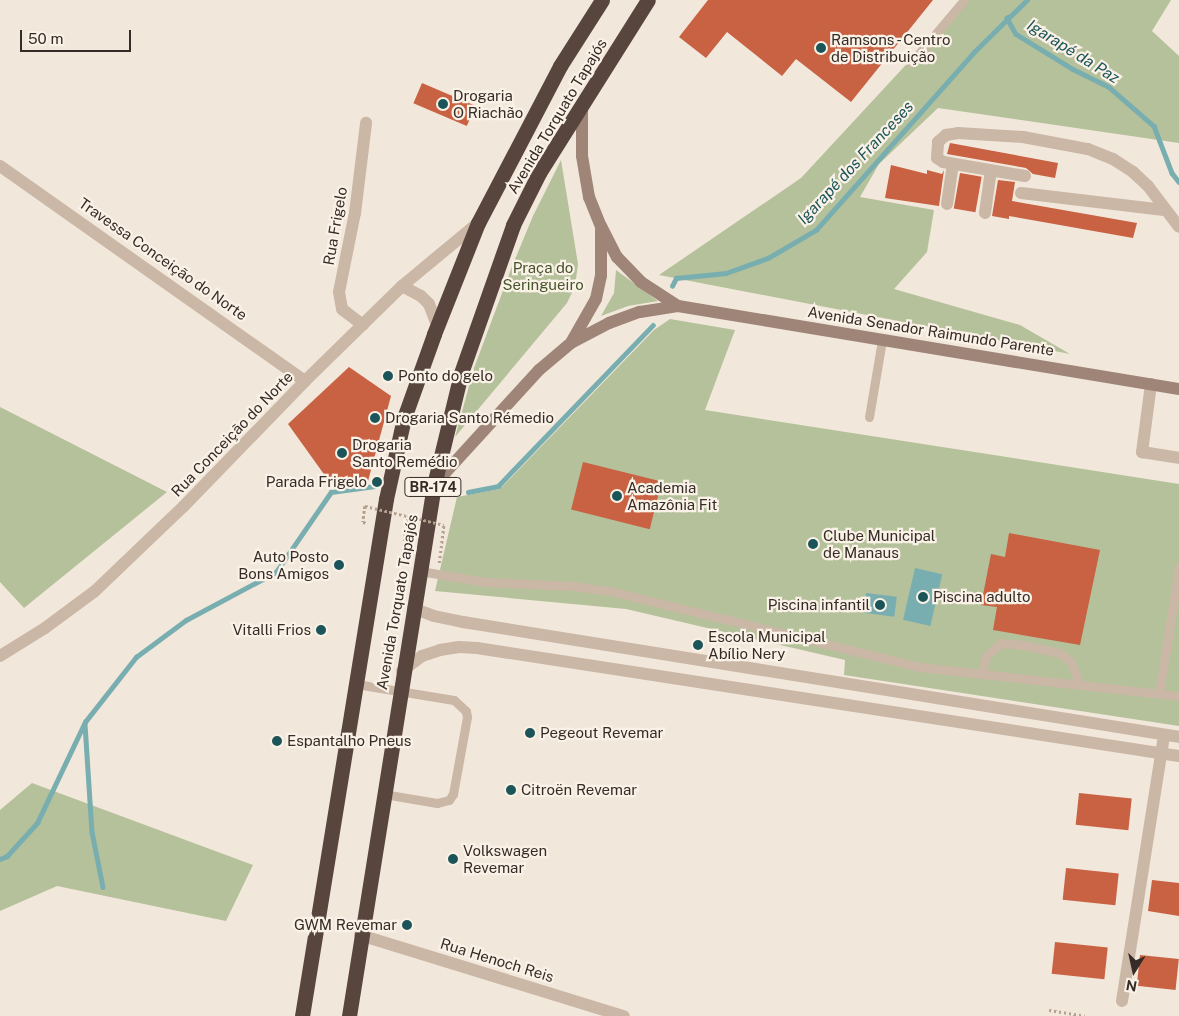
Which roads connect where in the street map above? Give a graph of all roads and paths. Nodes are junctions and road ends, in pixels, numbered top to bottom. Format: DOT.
graph roads {
  1 [pos="602,0"];
  2 [pos="651,0"];
  3 [pos="964,0"];
  4 [pos="911,63"];
  5 [pos="582,104"];
  6 [pos="366,123"];
  7 [pos="953,164"];
  8 [pos="0,166"];
  9 [pos="991,170"];
  10 [pos="1025,176"];
  11 [pos="1021,193"];
  12 [pos="947,204"];
  13 [pos="1164,210"];
  14 [pos="985,213"];
  15 [pos="478,223"];
  16 [pos="601,226"];
  17 [pos="1179,227"];
  18 [pos="402,286"];
  19 [pos="678,306"];
  20 [pos="363,325"];
  21 [pos="437,325"];
  22 [pos="882,340"];
  23 [pos="571,343"];
  24 [pos="305,382"];
  25 [pos="1151,384"];
  26 [pos="1179,389"];
  27 [pos="869,417"];
  28 [pos="1179,458"];
  29 [pos="434,484"];
  30 [pos="408,516"];
  31 [pos="363,522"];
  32 [pos="441,548"];
  33 [pos="400,566"];
  34 [pos="1179,567"];
  35 [pos="420,571"];
  36 [pos="413,608"];
  37 [pos="576,640"];
  38 [pos="0,656"];
  39 [pos="574,663"];
  40 [pos="750,668"];
  41 [pos="402,671"];
  42 [pos="980,674"];
  43 [pos="356,684"];
  44 [pos="1079,684"];
  45 [pos="399,690"];
  46 [pos="747,690"];
  47 [pos="1159,693"];
  48 [pos="1179,696"];
  49 [pos="929,697"];
  50 [pos="926,717"];
  51 [pos="1164,735"];
  52 [pos="1179,737"];
  53 [pos="1160,754"];
  54 [pos="1179,756"];
  55 [pos="383,794"];
  56 [pos="360,935"];
  57 [pos="1122,1001"];
  58 [pos="1049,1010"];
  59 [pos="302,1016"];
  60 [pos="349,1016"];
  61 [pos="624,1016"];
  62 [pos="1085,1016"];
  1 -- 15 [label="highway, Avenida Torquato Tapajós / BR-174"];
  2 -- 5 [label="highway, Avenida Torquato Tapajós / BR-174"];
  3 -- 4 [label="lane"];
  5 -- 16 [label="street, Avenida Senador Raimundo Parente"];
  5 -- 29 [label="highway, Avenida Torquato Tapajós / BR-174"];
  6 -- 20 [label="street, Rua Frigelo"];
  7 -- 9 [label="street"];
  7 -- 12 [label="street"];
  7 -- 13 [label="street"];
  8 -- 24 [label="street, Travessa Conceição do Norte"];
  9 -- 10 [label="street"];
  9 -- 14 [label="street"];
  11 -- 13 [label="street"];
  13 -- 17 [label="street"];
  15 -- 18 [label="street, Rua Conceição do Norte"];
  15 -- 21 [label="highway, Avenida Torquato Tapajós / BR-174"];
  16 -- 19 [label="street, Avenida Senador Raimundo Parente"];
  16 -- 23 [label="street"];
  18 -- 20 [label="street, Rua Conceição do Norte"];
  18 -- 21 [label="street"];
  19 -- 22 [label="street, Avenida Senador Raimundo Parente"];
  19 -- 23 [label="street, Avenida Senador Raimundo Parente"];
  20 -- 24 [label="street, Rua Conceição do Norte"];
  21 -- 43 [label="highway, Avenida Torquato Tapajós / BR-174"];
  22 -- 25 [label="street, Avenida Senador Raimundo Parente"];
  22 -- 27 [label="lane"];
  23 -- 29 [label="street, Avenida Senador Raimundo Parente"];
  24 -- 38 [label="street, Rua Conceição do Norte"];
  25 -- 26 [label="street, Avenida Senador Raimundo Parente"];
  25 -- 28 [label="street"];
  29 -- 35 [label="highway, Avenida Torquato Tapajós / BR-174"];
  30 -- 31 [label="path, bridge"];
  30 -- 32 [label="path, bridge"];
  30 -- 33 [label="path"];
  34 -- 47 [label="lane"];
  35 -- 36 [label="highway, Avenida Torquato Tapajós / BR-174"];
  35 -- 42 [label="lane"];
  36 -- 37 [label="street"];
  36 -- 41 [label="highway, Avenida Torquato Tapajós / BR-174"];
  37 -- 39 [label="street"];
  37 -- 40 [label="street"];
  39 -- 41 [label="street"];
  39 -- 46 [label="street"];
  40 -- 46 [label="street"];
  40 -- 49 [label="street"];
  41 -- 45 [label="highway, Avenida Torquato Tapajós / BR-174"];
  42 -- 44 [label="lane"];
  42 -- 44 [label="lane"];
  43 -- 45 [label="lane"];
  43 -- 59 [label="highway, Avenida Torquato Tapajós / BR-174"];
  44 -- 47 [label="lane"];
  45 -- 55 [label="highway, Avenida Torquato Tapajós / BR-174"];
  45 -- 55 [label="lane"];
  46 -- 50 [label="street"];
  47 -- 48 [label="lane"];
  49 -- 50 [label="street"];
  49 -- 51 [label="street"];
  50 -- 53 [label="street"];
  51 -- 52 [label="street"];
  51 -- 53 [label="street"];
  53 -- 54 [label="street"];
  53 -- 57 [label="street"];
  55 -- 56 [label="highway, Avenida Torquato Tapajós / BR-174"];
  56 -- 60 [label="highway, Avenida Torquato Tapajós / BR-174"];
  56 -- 61 [label="street, Rua Henoch Reis"];
  58 -- 62 [label="path"];
}
